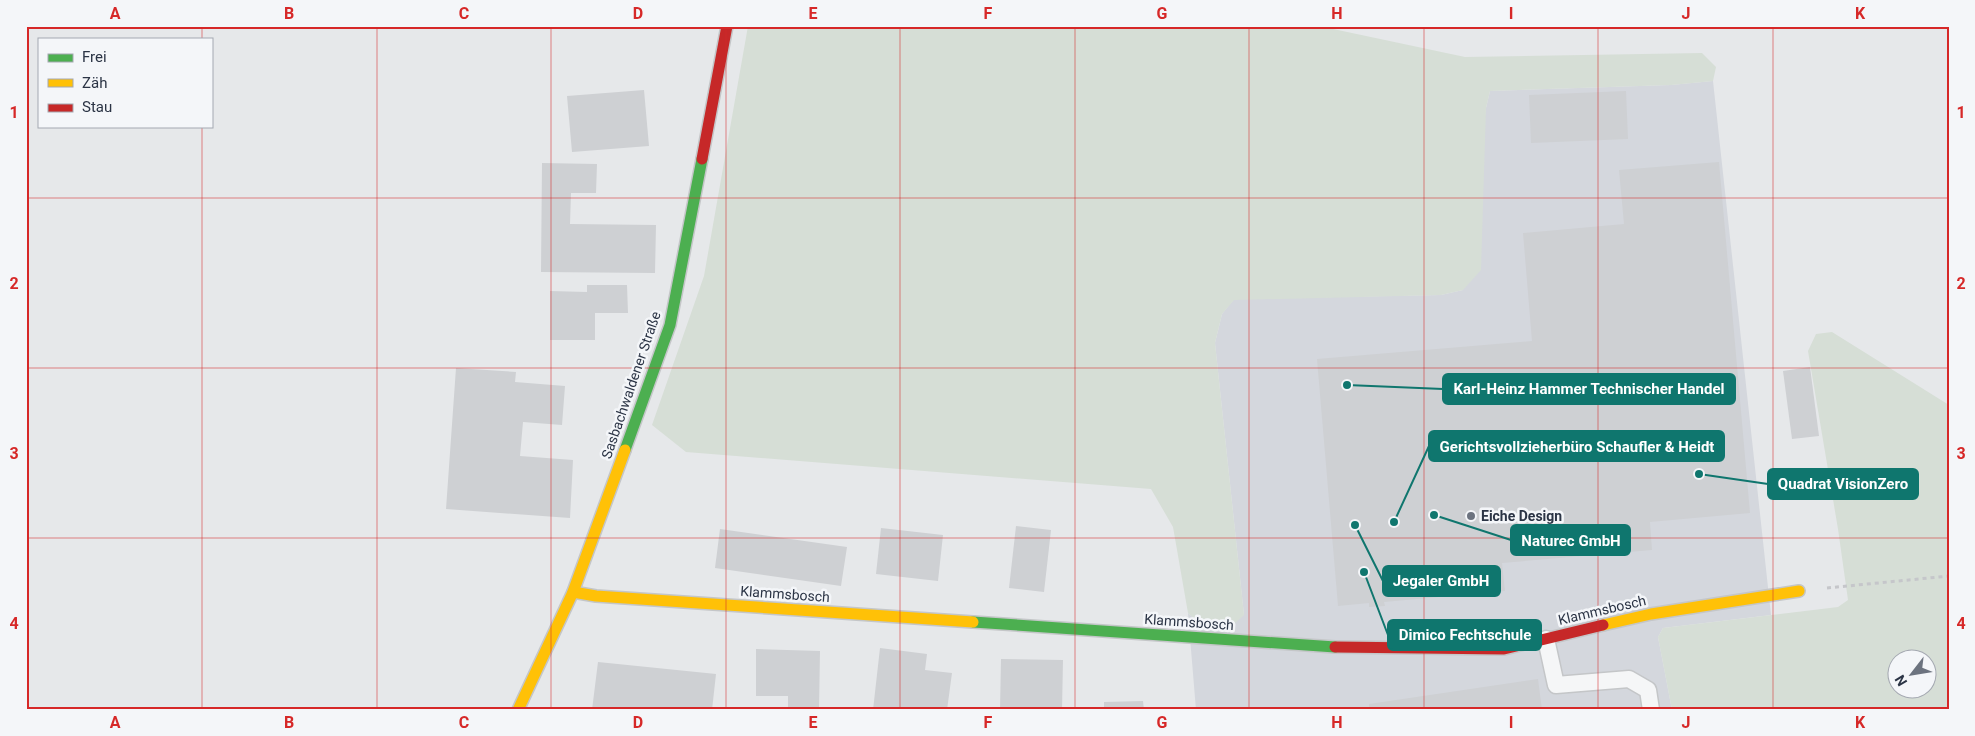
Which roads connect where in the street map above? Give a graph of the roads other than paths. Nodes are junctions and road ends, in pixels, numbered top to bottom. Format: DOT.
graph roads {
  1 [pos="727,26"];
  2 [pos="1799,591"];
  3 [pos="573,592"];
  4 [pos="1546,639"];
  5 [pos="518,710"];
  6 [pos="1651,710"];
  1 -- 3 [label="street, Sasbachwaldener Straße"];
  2 -- 4 [label="street, Klammsbosch"];
  3 -- 4 [label="street, Klammsbosch"];
  3 -- 5 [label="street, Sasbachwaldener Straße"];
  4 -- 6 [label="lane"];
}
